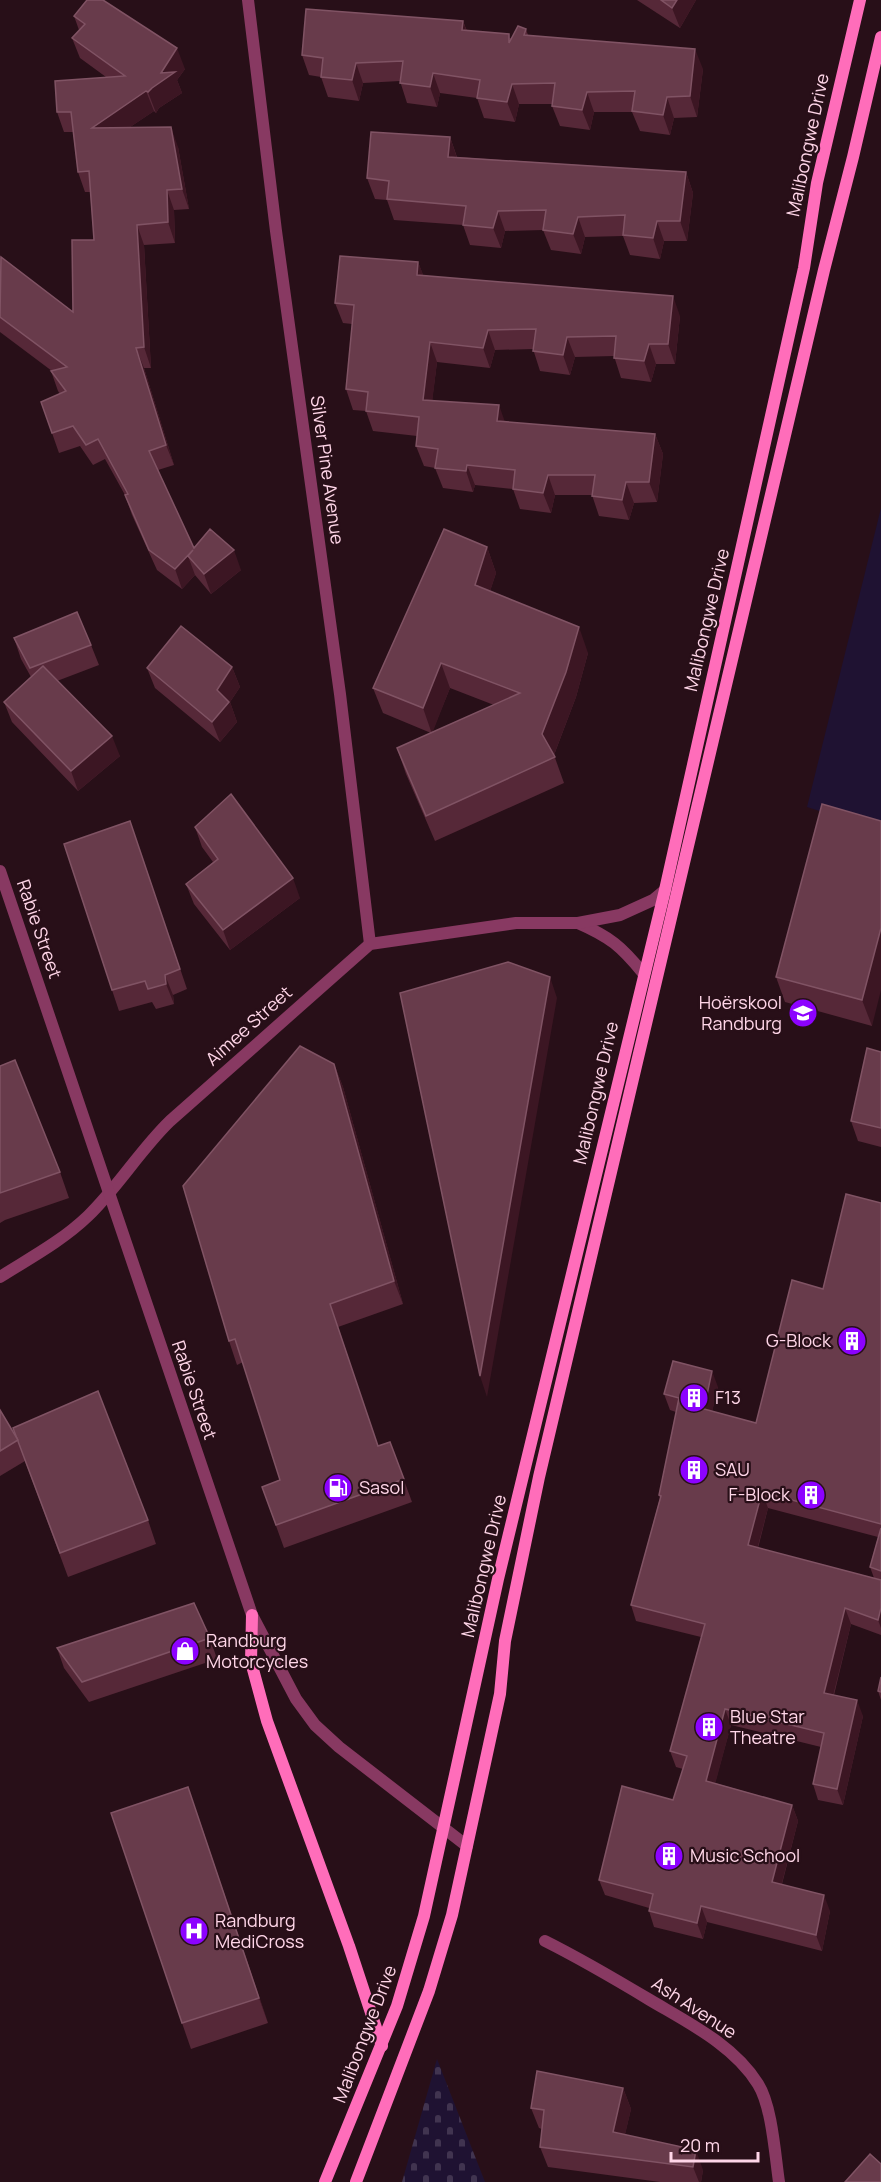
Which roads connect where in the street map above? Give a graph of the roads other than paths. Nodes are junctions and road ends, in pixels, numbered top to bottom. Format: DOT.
graph roads {
  1 [pos="248,0"];
  2 [pos="860,0"];
  3 [pos="881,37"];
  4 [pos="0,871"];
  5 [pos="665,890"];
  6 [pos="578,923"];
  7 [pos="370,944"];
  8 [pos="643,973"];
  9 [pos="109,1192"];
  10 [pos="0,1277"];
  11 [pos="252,1615"];
  12 [pos="444,1827"];
  13 [pos="467,1846"];
  14 [pos="545,1941"];
  15 [pos="382,2046"];
  16 [pos="326,2182"];
  17 [pos="356,2182"];
  18 [pos="779,2182"];
  1 -- 7 [label="street, Silver Pine Avenue"];
  2 -- 5 [label="main road, Malibongwe Drive"];
  3 -- 13 [label="main road, Malibongwe Drive"];
  4 -- 9 [label="street, Rabie Street"];
  5 -- 6 [label="street"];
  5 -- 8 [label="main road, Malibongwe Drive"];
  6 -- 7 [label="street"];
  6 -- 8 [label="street"];
  7 -- 9 [label="street, Aimee Street"];
  8 -- 12 [label="main road, Malibongwe Drive"];
  9 -- 10 [label="street, Aimee Street"];
  9 -- 11 [label="street, Rabie Street"];
  11 -- 12 [label="street, Rabie Street"];
  11 -- 15 [label="main road"];
  12 -- 13 [label="street, Rabie Street"];
  12 -- 15 [label="main road, Malibongwe Drive"];
  13 -- 17 [label="main road, Malibongwe Drive"];
  14 -- 18 [label="street, Ash Avenue"];
  15 -- 16 [label="main road, Malibongwe Drive"];
}
